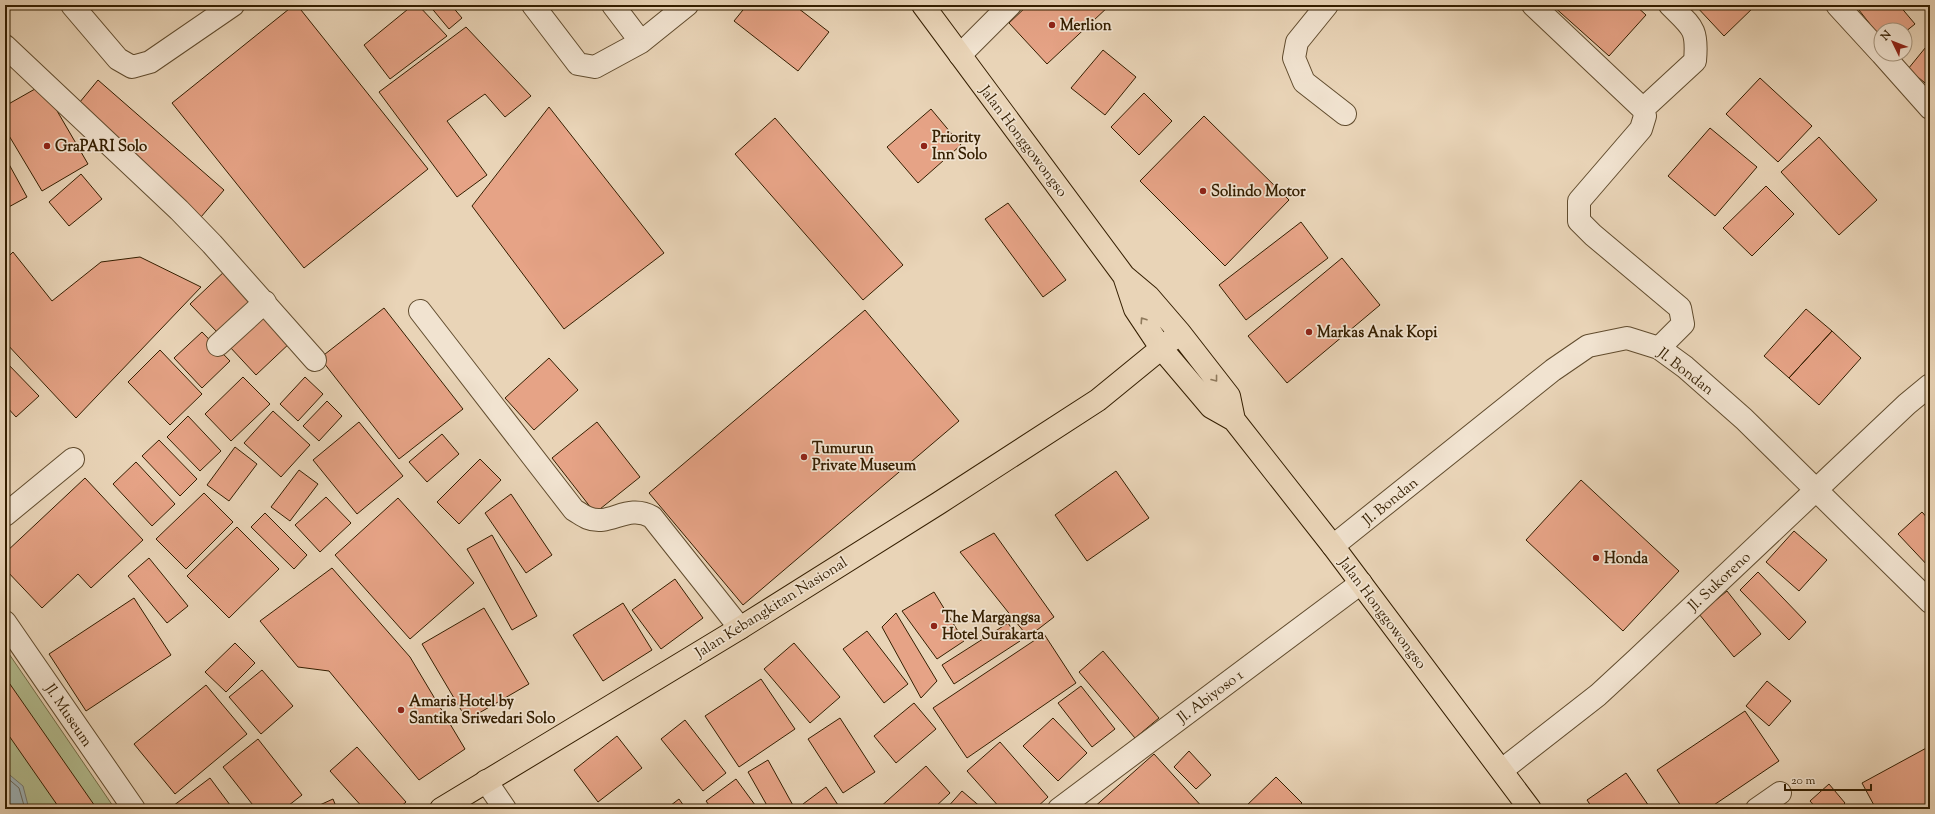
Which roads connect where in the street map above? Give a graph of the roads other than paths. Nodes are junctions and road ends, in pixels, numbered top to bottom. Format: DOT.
graph roads {
  1 [pos="72,5"];
  2 [pos="233,5"];
  3 [pos="533,5"];
  4 [pos="613,5"];
  5 [pos="687,5"];
  6 [pos="923,5"];
  7 [pos="1010,5"];
  8 [pos="1327,5"];
  9 [pos="1533,5"];
  10 [pos="1670,5"];
  11 [pos="1837,5"];
  12 [pos="641,42"];
  13 [pos="1873,45"];
  14 [pos="5,46"];
  15 [pos="960,55"];
  16 [pos="1888,62"];
  17 [pos="1930,108"];
  18 [pos="1643,109"];
  19 [pos="1345,114"];
  20 [pos="1124,276"];
  21 [pos="265,302"];
  22 [pos="420,310"];
  23 [pos="1186,341"];
  24 [pos="218,345"];
  25 [pos="1659,348"];
  26 [pos="1168,355"];
  27 [pos="315,360"];
  28 [pos="1930,385"];
  29 [pos="1234,420"];
  30 [pos="73,459"];
  31 [pos="1817,489"];
  32 [pos="5,515"];
  33 [pos="1333,546"];
  34 [pos="1361,583"];
  35 [pos="1930,602"];
  36 [pos="5,622"];
  37 [pos="740,628"];
  38 [pos="1502,770"];
  39 [pos="486,781"];
  40 [pos="1780,793"];
  41 [pos="444,808"];
  42 [pos="134,809"];
  43 [pos="505,809"];
  44 [pos="1059,809"];
  45 [pos="1530,809"];
  46 [pos="1756,809"];
  1 -- 2 [label="street"];
  3 -- 12 [label="street"];
  4 -- 12 [label="street"];
  5 -- 12 [label="street"];
  6 -- 15 [label="main road, Jalan Honggowongso"];
  7 -- 15 [label="street"];
  8 -- 19 [label="street"];
  9 -- 18 [label="street"];
  10 -- 18 [label="street"];
  11 -- 13 [label="street"];
  14 -- 21 [label="street"];
  15 -- 20 [label="main road, Jalan Honggowongso"];
  16 -- 17 [label="street"];
  18 -- 25 [label="street"];
  20 -- 23 [label="main road, Jalan Honggowongso"];
  26 -- 20 [label="main road, Jalan Honggowongso, one-way"];
  21 -- 24 [label="street"];
  21 -- 27 [label="street"];
  22 -- 37 [label="street"];
  23 -- 26 [label="main road, Jalan Kebangkitan Nasional"];
  23 -- 29 [label="main road, Jalan Honggowongso, one-way"];
  25 -- 31 [label="street, Jl. Bondan"];
  25 -- 33 [label="street, Jl. Bondan"];
  26 -- 29 [label="main road, Jalan Honggowongso"];
  26 -- 37 [label="main road, Jalan Kebangkitan Nasional"];
  28 -- 31 [label="street, Jl. Sukoreno"];
  29 -- 33 [label="main road, Jalan Honggowongso"];
  30 -- 32 [label="street"];
  31 -- 35 [label="street, Jl. Bondan"];
  31 -- 38 [label="street, Jl. Sukoreno"];
  33 -- 34 [label="main road, Jalan Honggowongso"];
  34 -- 38 [label="main road, Jalan Honggowongso"];
  34 -- 44 [label="street, Jl. Abiyoso 1"];
  36 -- 42 [label="street, Jl. Museum"];
  37 -- 39 [label="main road, Jalan Kebangkitan Nasional"];
  38 -- 45 [label="main road, Jalan Honggowongso"];
  39 -- 41 [label="main road, Jalan Kebangkitan Nasional"];
  39 -- 43 [label="street"];
  40 -- 46 [label="street"];
}
